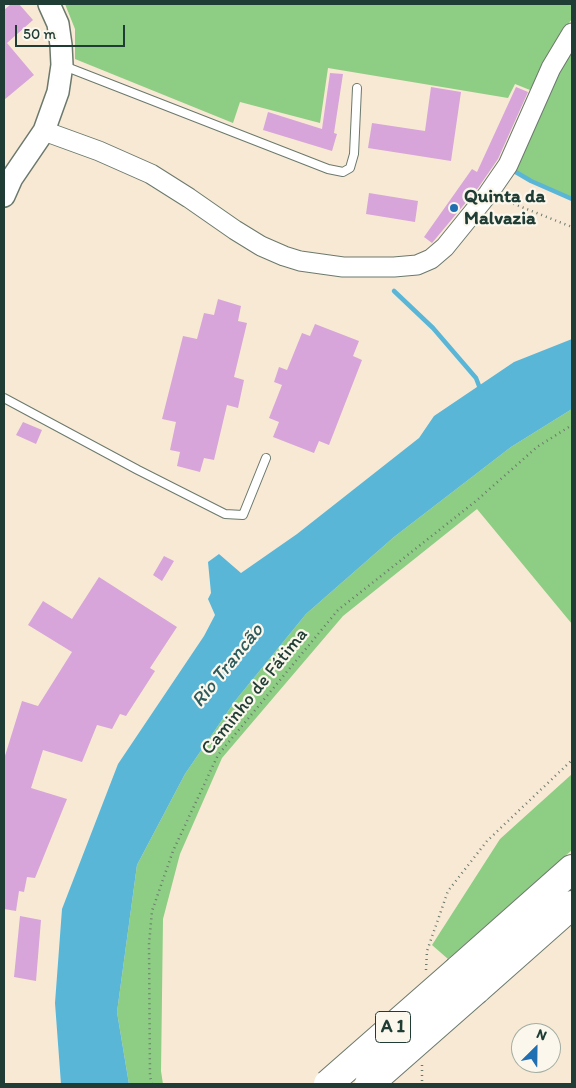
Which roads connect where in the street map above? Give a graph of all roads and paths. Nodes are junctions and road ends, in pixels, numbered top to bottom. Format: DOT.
graph roads {
  1 [pos="49,4"];
  2 [pos="572,33"];
  3 [pos="62,65"];
  4 [pos="357,88"];
  5 [pos="44,131"];
  6 [pos="488,194"];
  7 [pos="4,196"];
  8 [pos="572,227"];
  9 [pos="4,398"];
  10 [pos="572,425"];
  11 [pos="266,458"];
  12 [pos="572,760"];
  13 [pos="572,869"];
  14 [pos="572,905"];
  15 [pos="426,970"];
  16 [pos="422,1063"];
  17 [pos="152,1084"];
  18 [pos="328,1084"];
  19 [pos="368,1084"];
  20 [pos="422,1084"];
  1 -- 3 [label="main road"];
  2 -- 6 [label="street"];
  3 -- 4 [label="lane"];
  3 -- 5 [label="main road"];
  5 -- 6 [label="street"];
  5 -- 7 [label="main road"];
  6 -- 8 [label="path"];
  9 -- 11 [label="lane"];
  10 -- 17 [label="path, Caminho de Fátima"];
  12 -- 15 [label="path"];
  13 -- 18 [label="highway, A 1, bridge"];
  14 -- 19 [label="highway, A 1, bridge"];
  16 -- 20 [label="path"];
}
